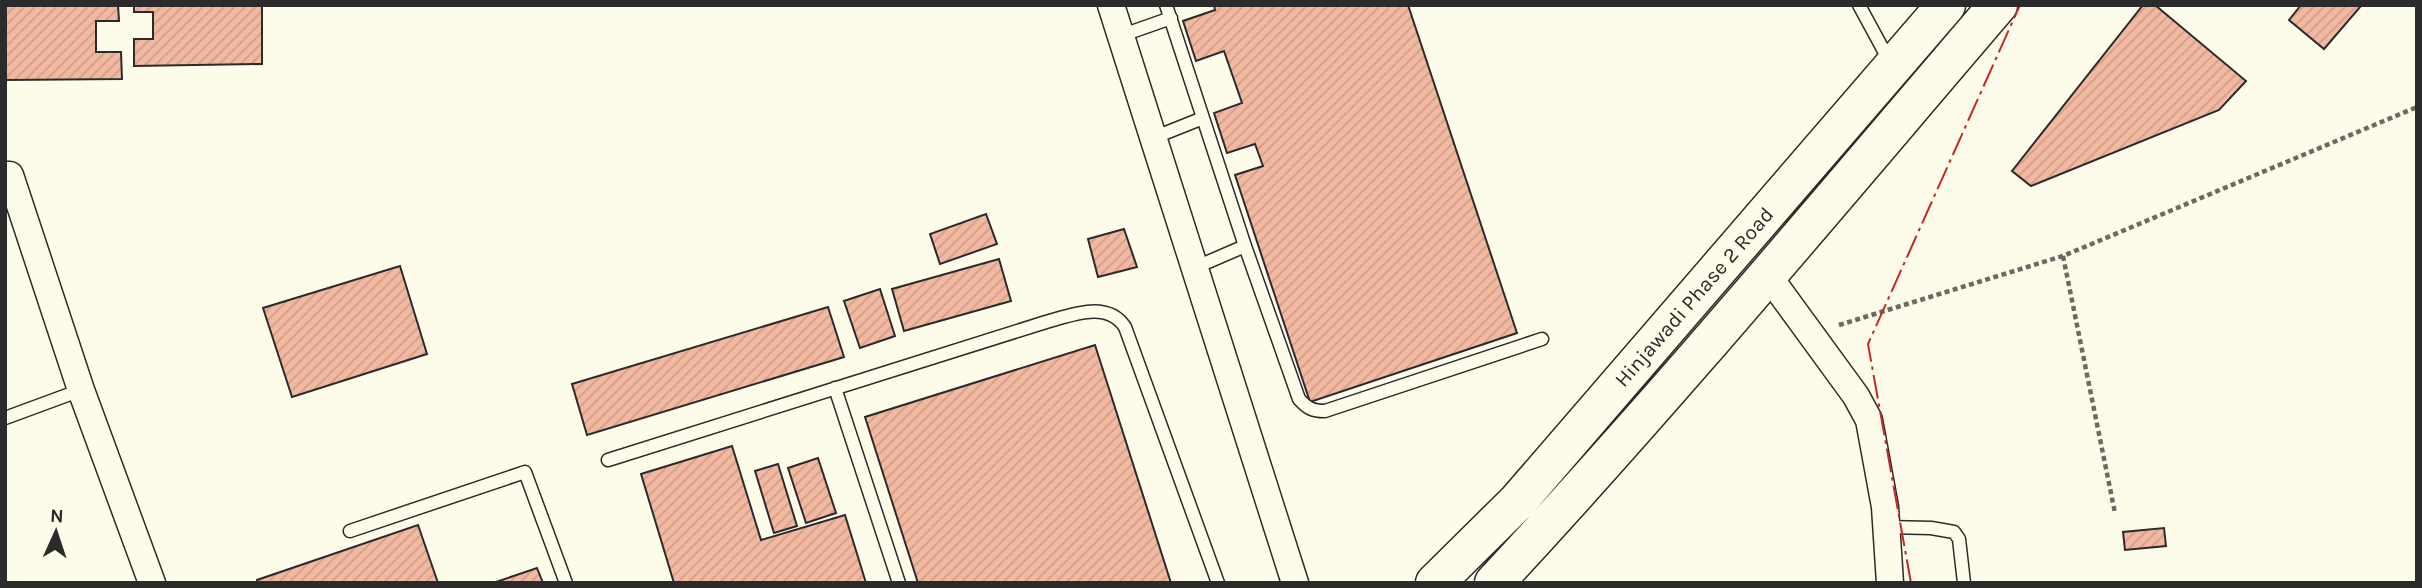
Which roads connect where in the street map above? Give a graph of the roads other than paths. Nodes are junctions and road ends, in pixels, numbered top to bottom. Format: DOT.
graph roads {
  1 [pos="1111,5"];
  2 [pos="1166,5"];
  3 [pos="1859,5"];
  4 [pos="1946,5"];
  5 [pos="1998,5"];
  6 [pos="1171,18"];
  7 [pos="1120,36"];
  8 [pos="1893,67"];
  9 [pos="1203,118"];
  10 [pos="1153,138"];
  11 [pos="5,175"];
  12 [pos="1245,246"];
  13 [pos="1194,268"];
  14 [pos="1767,274"];
  15 [pos="1542,340"];
  16 [pos="835,388"];
  17 [pos="81,390"];
  18 [pos="5,418"];
  19 [pos="608,460"];
  20 [pos="1886,527"];
  21 [pos="350,531"];
  22 [pos="152,583"];
  23 [pos="566,583"];
  24 [pos="899,583"];
  25 [pos="1219,583"];
  26 [pos="1295,583"];
  27 [pos="1435,583"];
  28 [pos="1494,583"];
  29 [pos="1890,583"];
  30 [pos="1964,583"];
  1 -- 7 [label="street"];
  2 -- 6 [label="lane"];
  3 -- 8 [label="lane"];
  4 -- 8 [label="main road, Hinjawadi Phase 2 Road"];
  5 -- 14 [label="main road, Hinjawadi Phase 2 Road"];
  6 -- 7 [label="lane"];
  6 -- 9 [label="lane"];
  7 -- 10 [label="street"];
  8 -- 27 [label="main road, Hinjawadi Phase 2 Road"];
  9 -- 10 [label="lane"];
  9 -- 12 [label="lane"];
  10 -- 13 [label="street"];
  11 -- 17 [label="street"];
  12 -- 13 [label="lane"];
  12 -- 15 [label="lane"];
  13 -- 26 [label="street"];
  14 -- 20 [label="street"];
  14 -- 28 [label="main road, Hinjawadi Phase 2 Road"];
  16 -- 19 [label="lane"];
  16 -- 24 [label="lane"];
  16 -- 25 [label="lane"];
  17 -- 18 [label="lane"];
  17 -- 22 [label="street"];
  20 -- 29 [label="street"];
  20 -- 30 [label="lane"];
  21 -- 23 [label="lane"];
}
